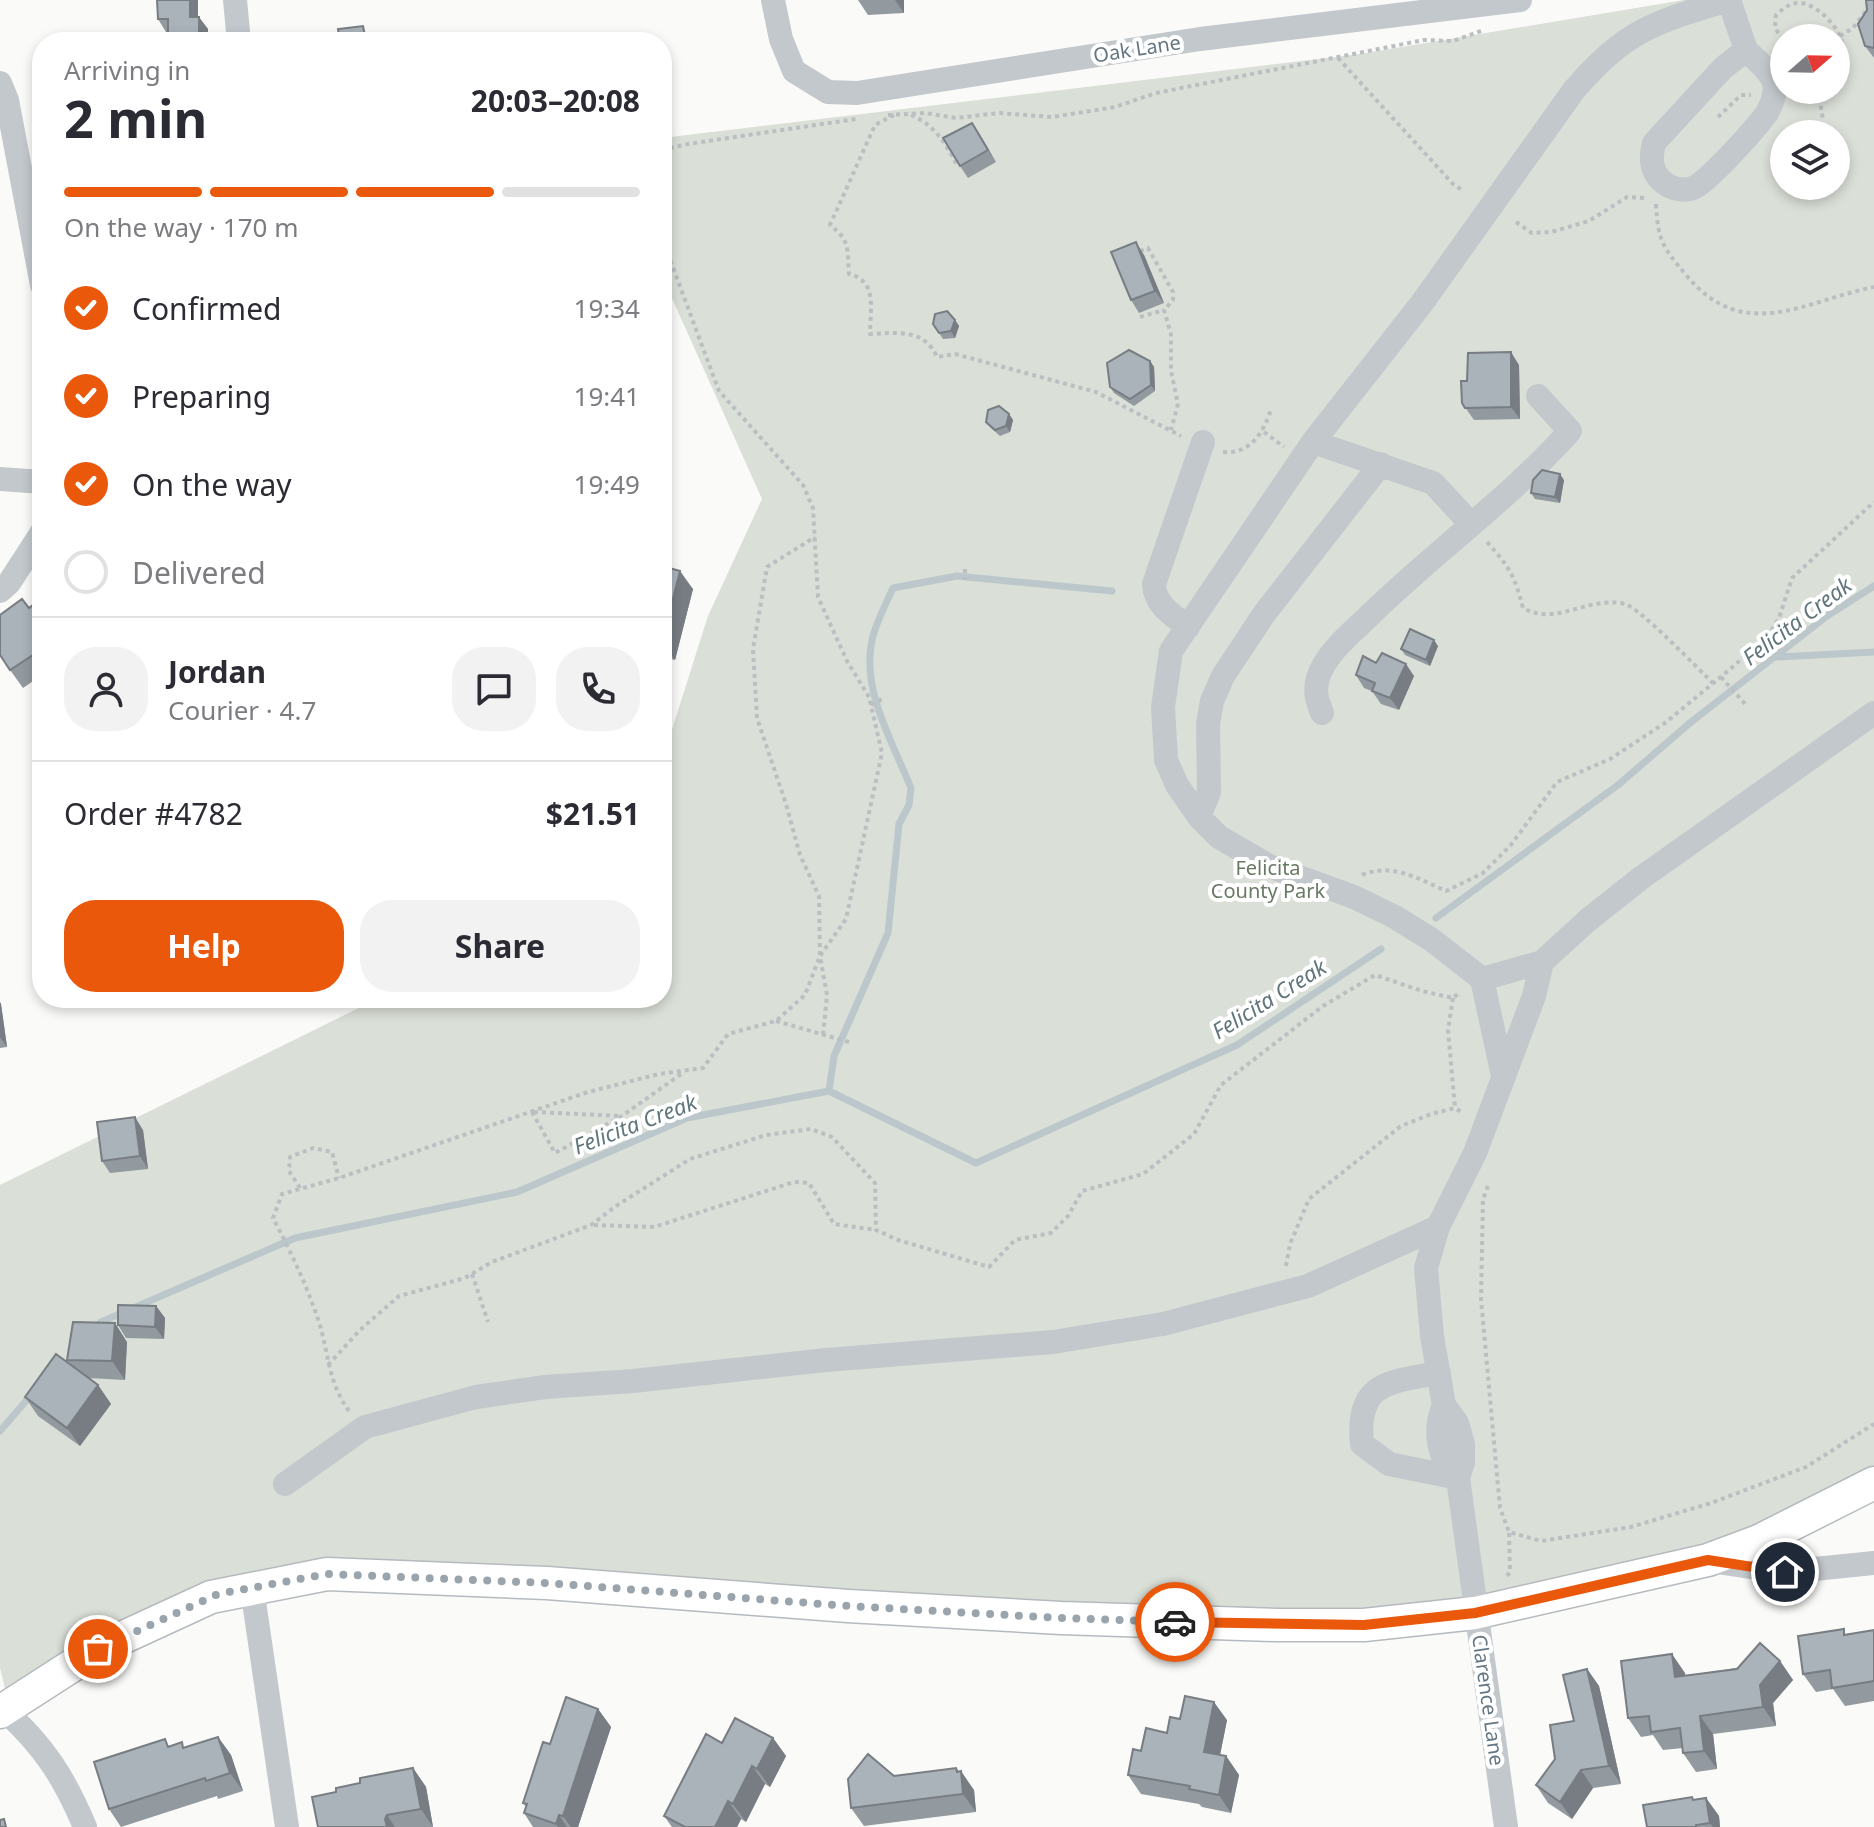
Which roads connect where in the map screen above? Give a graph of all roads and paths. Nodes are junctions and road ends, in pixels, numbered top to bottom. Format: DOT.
graph roads {
  1 [pos="235,0"];
  2 [pos="773,0"];
  3 [pos="1520,0"];
  4 [pos="1729,0"];
  5 [pos="1872,3"];
  6 [pos="1774,24"];
  7 [pos="1830,24"];
  8 [pos="1486,29"];
  9 [pos="1850,30"];
  10 [pos="238,32"];
  11 [pos="1746,50"];
  12 [pos="1338,58"];
  13 [pos="0,83"];
  14 [pos="1760,100"];
  15 [pos="1820,104"];
  16 [pos="924,114"];
  17 [pos="872,117"];
  18 [pos="915,117"];
  19 [pos="1718,117"];
  20 [pos="860,118"];
  21 [pos="1823,120"];
  22 [pos="672,148"];
  23 [pos="957,165"];
  24 [pos="1462,190"];
  25 [pos="32,200"];
  26 [pos="1516,222"];
  27 [pos="1137,252"];
  28 [pos="672,265"];
  29 [pos="1874,287"];
  30 [pos="1164,310"];
  31 [pos="1140,317"];
  32 [pos="1538,396"];
  33 [pos="1271,409"];
  34 [pos="1171,430"];
  35 [pos="1313,442"];
  36 [pos="1201,446"];
  37 [pos="1381,464"];
  38 [pos="0,479"];
  39 [pos="32,481"];
  40 [pos="1874,502"];
  41 [pos="1471,524"];
  42 [pos="815,537"];
  43 [pos="32,547"];
  44 [pos="965,569"];
  45 [pos="965,580"];
  46 [pos="0,591"];
  47 [pos="1188,627"];
  48 [pos="1723,679"];
  49 [pos="1713,683"];
  50 [pos="884,698"];
  51 [pos="1745,704"];
  52 [pos="871,705"];
  53 [pos="1322,713"];
  54 [pos="1874,713"];
  55 [pos="1199,817"];
  56 [pos="1354,897"];
  57 [pos="820,956"];
  58 [pos="1542,962"];
  59 [pos="1480,978"];
  60 [pos="1453,998"];
  61 [pos="776,1021"];
  62 [pos="823,1035"];
  63 [pos="849,1042"];
  64 [pos="686,1071"];
  65 [pos="1503,1076"];
  66 [pos="532,1112"];
  67 [pos="622,1116"];
  68 [pos="1492,1175"];
  69 [pos="339,1178"];
  70 [pos="301,1189"];
  71 [pos="591,1225"];
  72 [pos="1438,1227"];
  73 [pos="876,1230"];
  74 [pos="472,1274"];
  75 [pos="1292,1290"];
  76 [pos="488,1322"];
  77 [pos="328,1365"];
  78 [pos="1439,1373"];
  79 [pos="1874,1424"];
  80 [pos="362,1429"];
  81 [pos="1458,1478"];
  82 [pos="1874,1483"];
  83 [pos="285,1484"];
  84 [pos="1509,1532"];
  85 [pos="1708,1560"];
  86 [pos="1874,1563"];
  87 [pos="252,1588"];
  88 [pos="1475,1613"];
  89 [pos="2,1711"];
  90 [pos="85,1827"];
  91 [pos="287,1827"];
  92 [pos="1506,1827"];
  1 -- 10 [label="street"];
  2 -- 3 [label="street, Oak Lane"];
  4 -- 11 [label="street"];
  4 -- 35 [label="street"];
  5 -- 9 [label="path"];
  6 -- 7 [label="path"];
  8 -- 12 [label="path"];
  11 -- 11 [label="street"];
  12 -- 16 [label="path"];
  12 -- 24 [label="path"];
  13 -- 25 [label="street"];
  14 -- 19 [label="path"];
  15 -- 21 [label="path"];
  16 -- 17 [label="path"];
  16 -- 18 [label="path"];
  18 -- 23 [label="path"];
  18 -- 34 [label="path"];
  20 -- 22 [label="path"];
  26 -- 29 [label="path"];
  27 -- 30 [label="path"];
  28 -- 42 [label="path"];
  30 -- 31 [label="path"];
  30 -- 34 [label="path"];
  32 -- 41 [label="street"];
  33 -- 36 [label="path"];
  34 -- 36 [label="path"];
  35 -- 37 [label="street"];
  35 -- 47 [label="street"];
  36 -- 47 [label="street"];
  37 -- 41 [label="street"];
  37 -- 55 [label="street"];
  38 -- 39 [label="street"];
  40 -- 48 [label="path"];
  41 -- 49 [label="path"];
  41 -- 53 [label="street"];
  42 -- 52 [label="path"];
  42 -- 57 [label="path"];
  43 -- 46 [label="street"];
  44 -- 45 [label="path"];
  47 -- 55 [label="street"];
  48 -- 49 [label="path"];
  48 -- 51 [label="path"];
  49 -- 56 [label="path"];
  50 -- 52 [label="path"];
  52 -- 57 [label="path"];
  54 -- 58 [label="street"];
  55 -- 56 [label="street"];
  56 -- 59 [label="street"];
  57 -- 61 [label="path"];
  57 -- 62 [label="path"];
  58 -- 59 [label="street"];
  58 -- 65 [label="street, Clarence Lane"];
  59 -- 60 [label="path"];
  59 -- 65 [label="street"];
  60 -- 73 [label="path"];
  60 -- 75 [label="path"];
  61 -- 62 [label="path"];
  61 -- 64 [label="path"];
  62 -- 63 [label="path"];
  64 -- 66 [label="path"];
  64 -- 67 [label="path"];
  65 -- 72 [label="street, Clarence Lane"];
  66 -- 67 [label="path"];
  66 -- 67 [label="path"];
  66 -- 69 [label="path"];
  68 -- 84 [label="path"];
  69 -- 70 [label="path"];
  69 -- 70 [label="path"];
  70 -- 77 [label="path"];
  71 -- 73 [label="path"];
  71 -- 73 [label="path"];
  71 -- 74 [label="path"];
  72 -- 75 [label="street"];
  72 -- 78 [label="street, Clarence Lane"];
  74 -- 76 [label="path"];
  74 -- 77 [label="path"];
  75 -- 80 [label="street"];
  77 -- 80 [label="path"];
  78 -- 81 [label="street, Clarence Lane"];
  78 -- 81 [label="street"];
  79 -- 84 [label="path"];
  80 -- 83 [label="street"];
  81 -- 88 [label="street, Clarence Lane"];
  82 -- 85 [label="main road"];
  84 -- 88 [label="path"];
  85 -- 86 [label="street"];
  85 -- 88 [label="main road"];
  87 -- 88 [label="main road"];
  87 -- 89 [label="main road"];
  87 -- 91 [label="street"];
  88 -- 92 [label="street, Clarence Lane"];
  89 -- 90 [label="street"];
}
